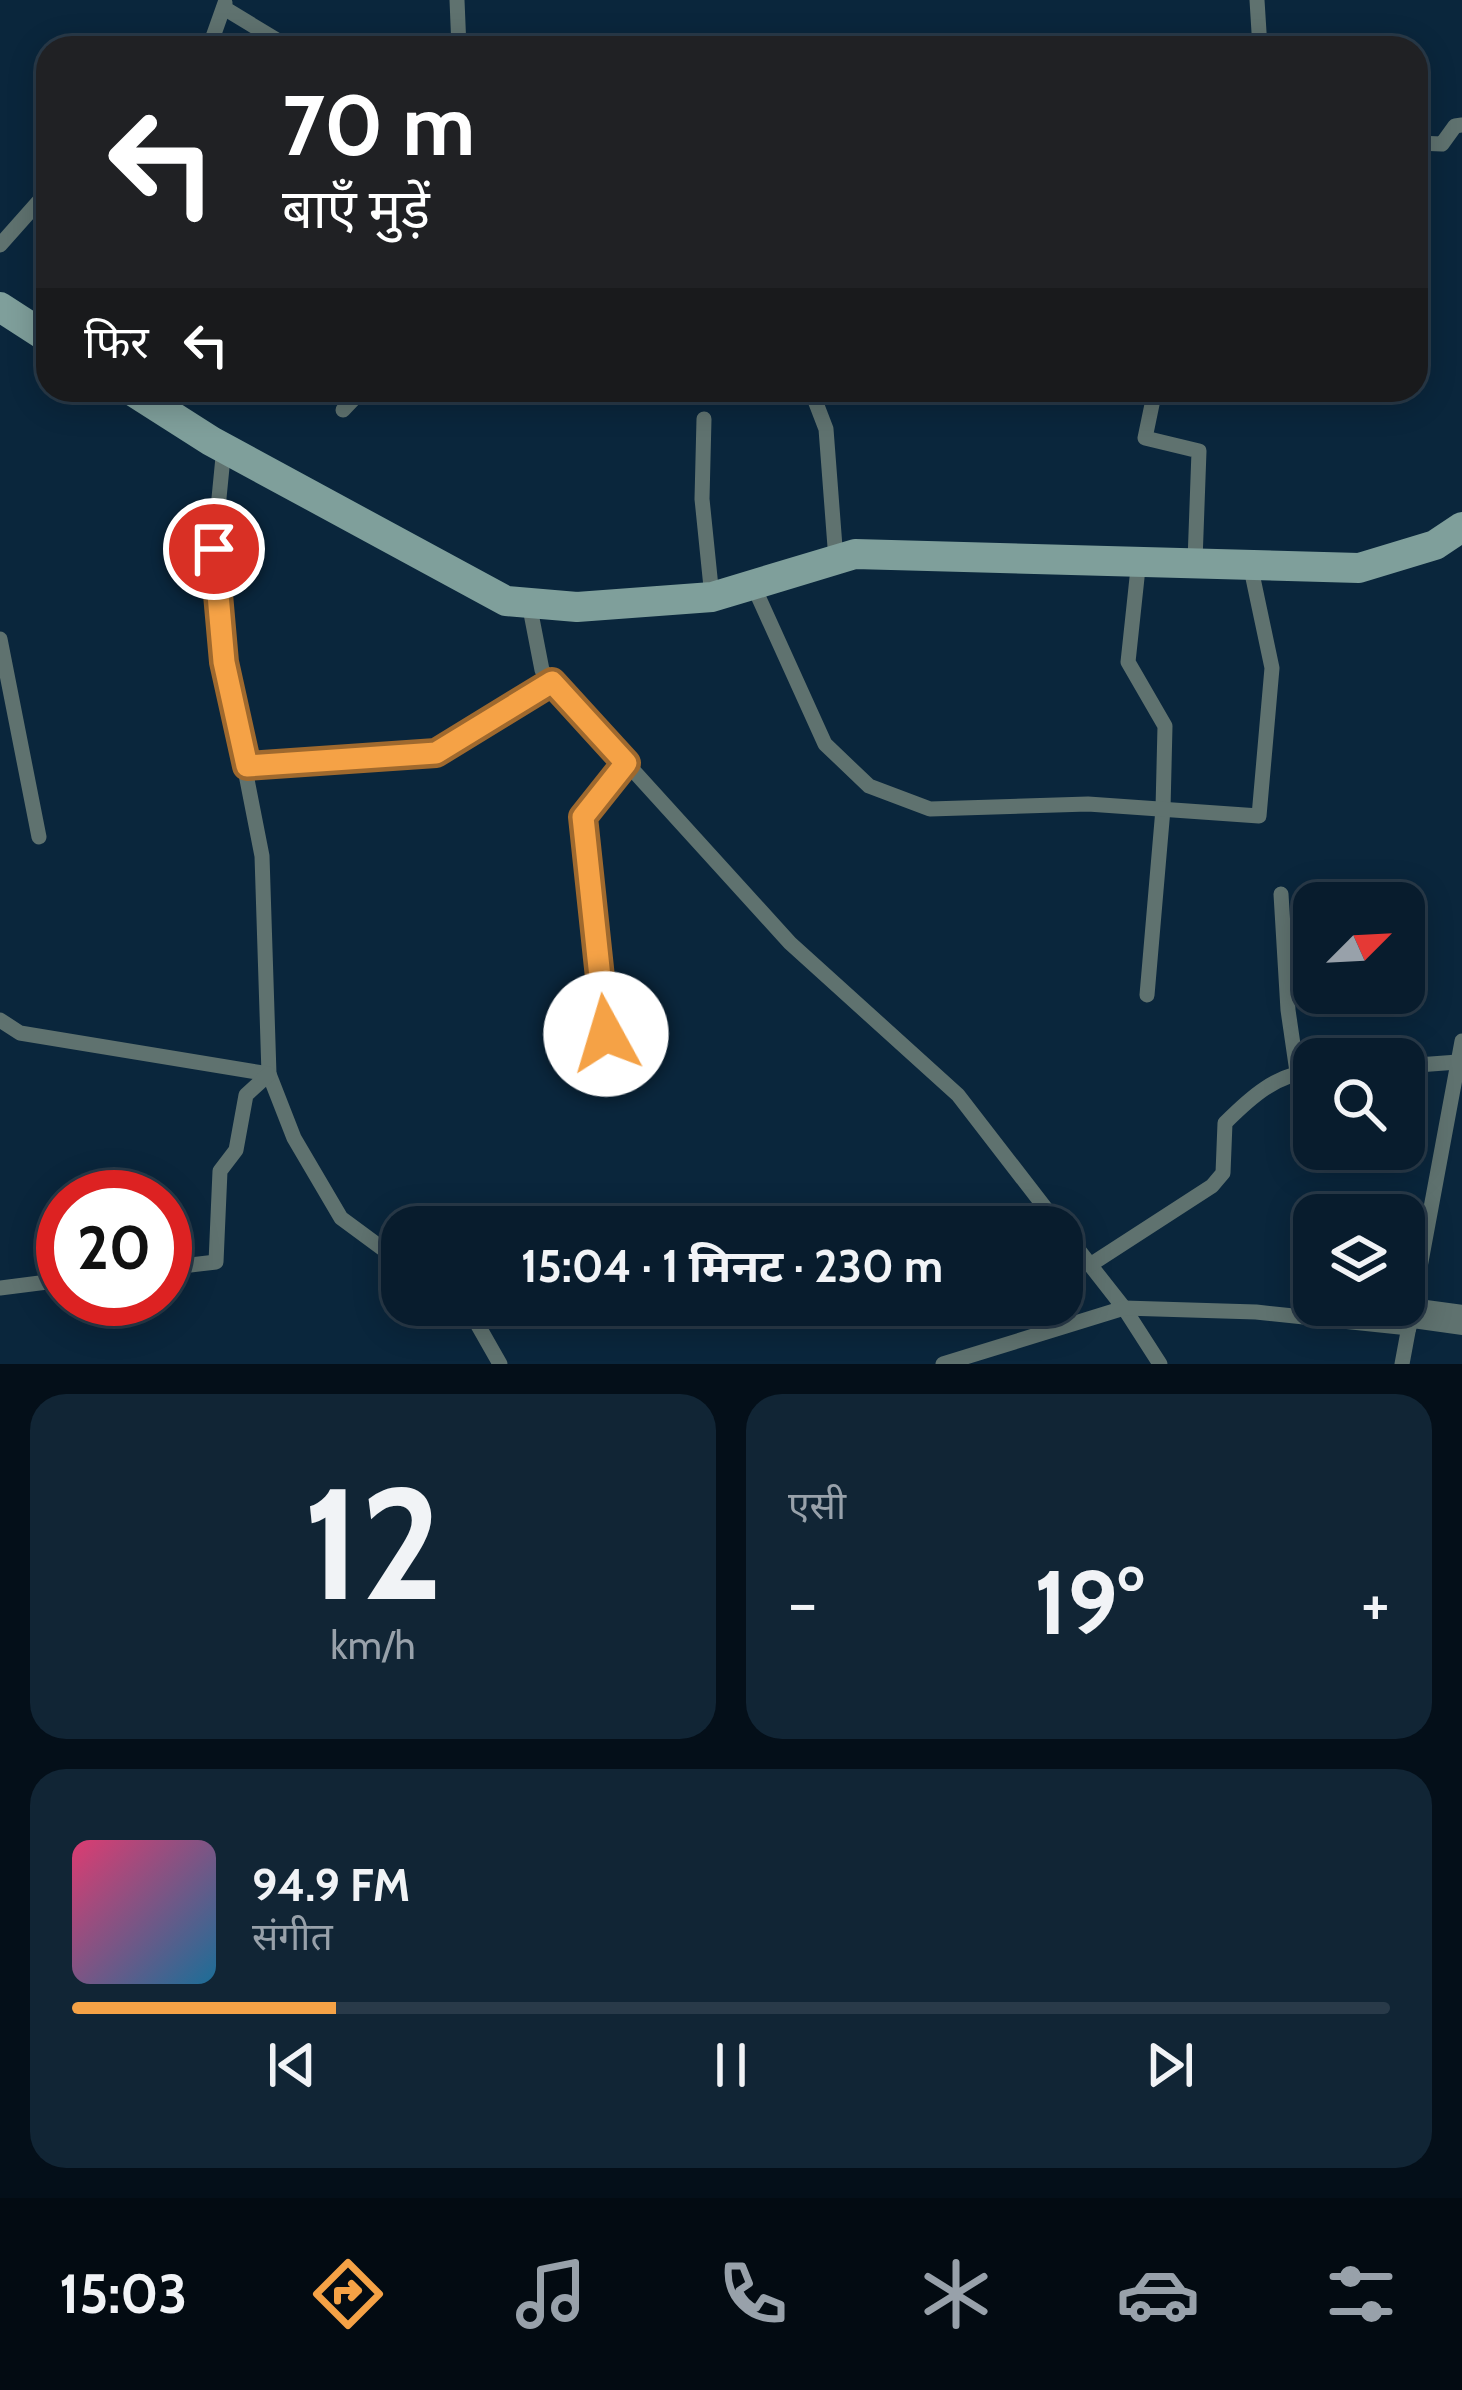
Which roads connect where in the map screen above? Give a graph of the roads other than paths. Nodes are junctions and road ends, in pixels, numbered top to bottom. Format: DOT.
graph roads {
  1 [pos="457,0"];
  2 [pos="1257,0"];
  3 [pos="225,4"];
  4 [pos="213,36"];
  5 [pos="272,36"];
  6 [pos="458,36"];
  7 [pos="1259,36"];
  8 [pos="1462,125"];
  9 [pos="1428,143"];
  10 [pos="36,204"];
  11 [pos="0,245"];
  12 [pos="0,307"];
  13 [pos="36,330"];
  14 [pos="151,402"];
  15 [pos="351,402"];
  16 [pos="816,402"];
  17 [pos="1152,402"];
  18 [pos="343,410"];
  19 [pos="704,418"];
  20 [pos="224,447"];
  21 [pos="1462,527"];
  22 [pos="1139,559"];
  23 [pos="836,560"];
  24 [pos="1195,561"];
  25 [pos="1250,564"];
  26 [pos="753,585"];
  27 [pos="712,597"];
  28 [pos="529,603"];
  29 [pos="0,640"];
  30 [pos="552,682"];
  31 [pos="626,763"];
  32 [pos="247,766"];
  33 [pos="1162,809"];
  34 [pos="39,837"];
  35 [pos="1281,894"];
  36 [pos="1147,994"];
  37 [pos="0,1021"];
  38 [pos="606,1034"];
  39 [pos="1296,1038"];
  40 [pos="1462,1040"];
  41 [pos="1458,1062"];
  42 [pos="1425,1064"];
  43 [pos="269,1074"];
  44 [pos="1293,1076"];
  45 [pos="1044,1206"];
  46 [pos="1425,1239"];
  47 [pos="381,1248"];
  48 [pos="1083,1256"];
  49 [pos="192,1265"];
  50 [pos="1090,1265"];
  51 [pos="36,1283"];
  52 [pos="0,1288"];
  53 [pos="1124,1308"];
  54 [pos="1293,1314"];
  55 [pos="1425,1320"];
  56 [pos="1462,1320"];
  57 [pos="478,1326"];
  58 [pos="1409,1326"];
  59 [pos="500,1364"];
  60 [pos="943,1364"];
  61 [pos="1160,1364"];
  62 [pos="1402,1364"];
  1 -- 6 [label="lane"];
  2 -- 7 [label="lane"];
  3 -- 4 [label="lane"];
  3 -- 5 [label="lane"];
  8 -- 9 [label="lane"];
  10 -- 11 [label="lane"];
  12 -- 13 [label="street"];
  14 -- 20 [label="street"];
  15 -- 18 [label="lane"];
  16 -- 23 [label="lane"];
  17 -- 24 [label="lane"];
  19 -- 27 [label="lane"];
  20 -- 28 [label="street"];
  20 -- 32 [label="lane"];
  21 -- 25 [label="street"];
  22 -- 23 [label="street"];
  22 -- 24 [label="street"];
  22 -- 33 [label="lane"];
  23 -- 26 [label="street"];
  24 -- 25 [label="street"];
  25 -- 33 [label="lane"];
  26 -- 27 [label="street"];
  26 -- 33 [label="lane"];
  27 -- 28 [label="street"];
  28 -- 30 [label="lane"];
  29 -- 34 [label="lane"];
  30 -- 31 [label="lane"];
  30 -- 32 [label="lane"];
  31 -- 38 [label="lane"];
  31 -- 45 [label="lane"];
  32 -- 43 [label="lane"];
  33 -- 36 [label="lane"];
  35 -- 39 [label="lane"];
  37 -- 43 [label="lane"];
  40 -- 41 [label="lane"];
  41 -- 42 [label="lane"];
  41 -- 46 [label="lane"];
  43 -- 47 [label="lane"];
  43 -- 49 [label="lane"];
  44 -- 50 [label="lane"];
  48 -- 50 [label="lane"];
  50 -- 53 [label="lane"];
  51 -- 52 [label="lane"];
  53 -- 54 [label="lane"];
  53 -- 60 [label="lane"];
  53 -- 61 [label="lane"];
  55 -- 56 [label="street"];
  57 -- 59 [label="lane"];
  58 -- 62 [label="lane"];
}
